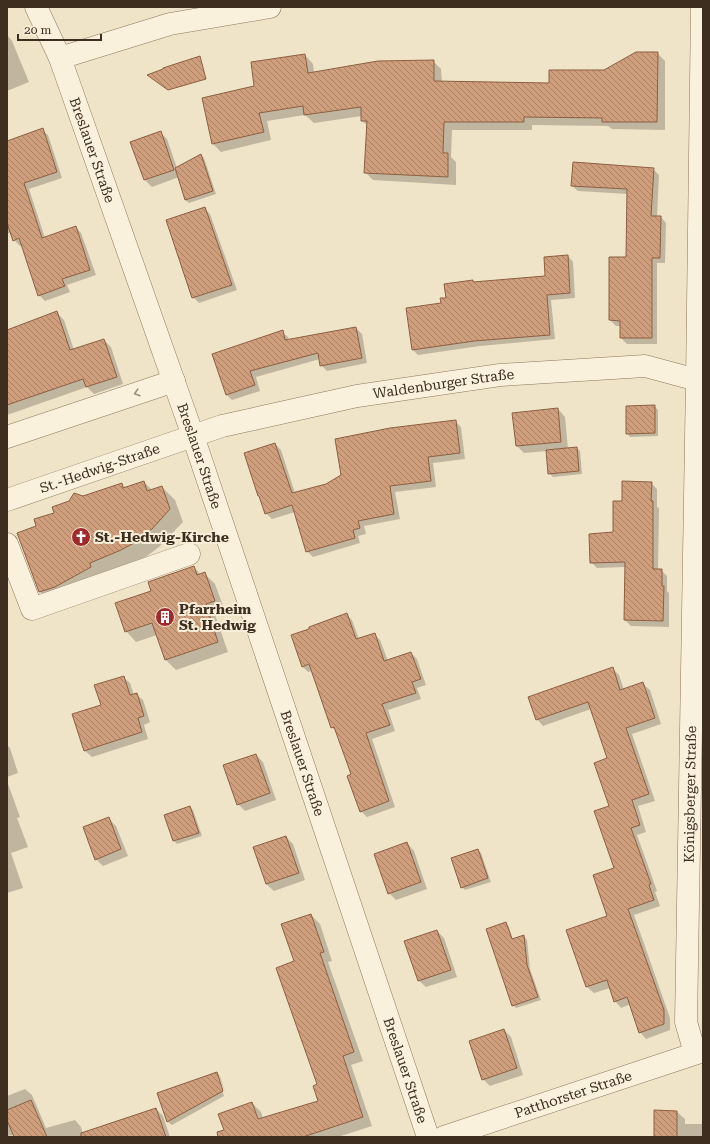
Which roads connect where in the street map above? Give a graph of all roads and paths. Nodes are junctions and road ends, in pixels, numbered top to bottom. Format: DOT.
graph roads {
  1 [pos="36,7"];
  2 [pos="270,7"];
  3 [pos="702,7"];
  4 [pos="702,32"];
  5 [pos="60,58"];
  6 [pos="700,380"];
  7 [pos="174,381"];
  8 [pos="193,436"];
  9 [pos="7,437"];
  10 [pos="7,500"];
  11 [pos="7,544"];
  12 [pos="189,554"];
  13 [pos="699,1052"];
  14 [pos="454,1135"];
  15 [pos="428,1137"];
  1 -- 5 [label="street, Breslauer Straße"];
  2 -- 5 [label="street"];
  3 -- 4 [label="street, Königsberger Straße"];
  4 -- 6 [label="street, Königsberger Straße"];
  5 -- 7 [label="street, Breslauer Straße"];
  6 -- 8 [label="street, Waldenburger Straße"];
  6 -- 13 [label="street, Königsberger Straße"];
  7 -- 8 [label="street, Breslauer Straße"];
  7 -- 9 [label="street, one-way"];
  8 -- 10 [label="street, St.-Hedwig-Straße"];
  8 -- 15 [label="street, Breslauer Straße"];
  11 -- 12 [label="street"];
  13 -- 14 [label="street, Patthorster Straße"];
}
